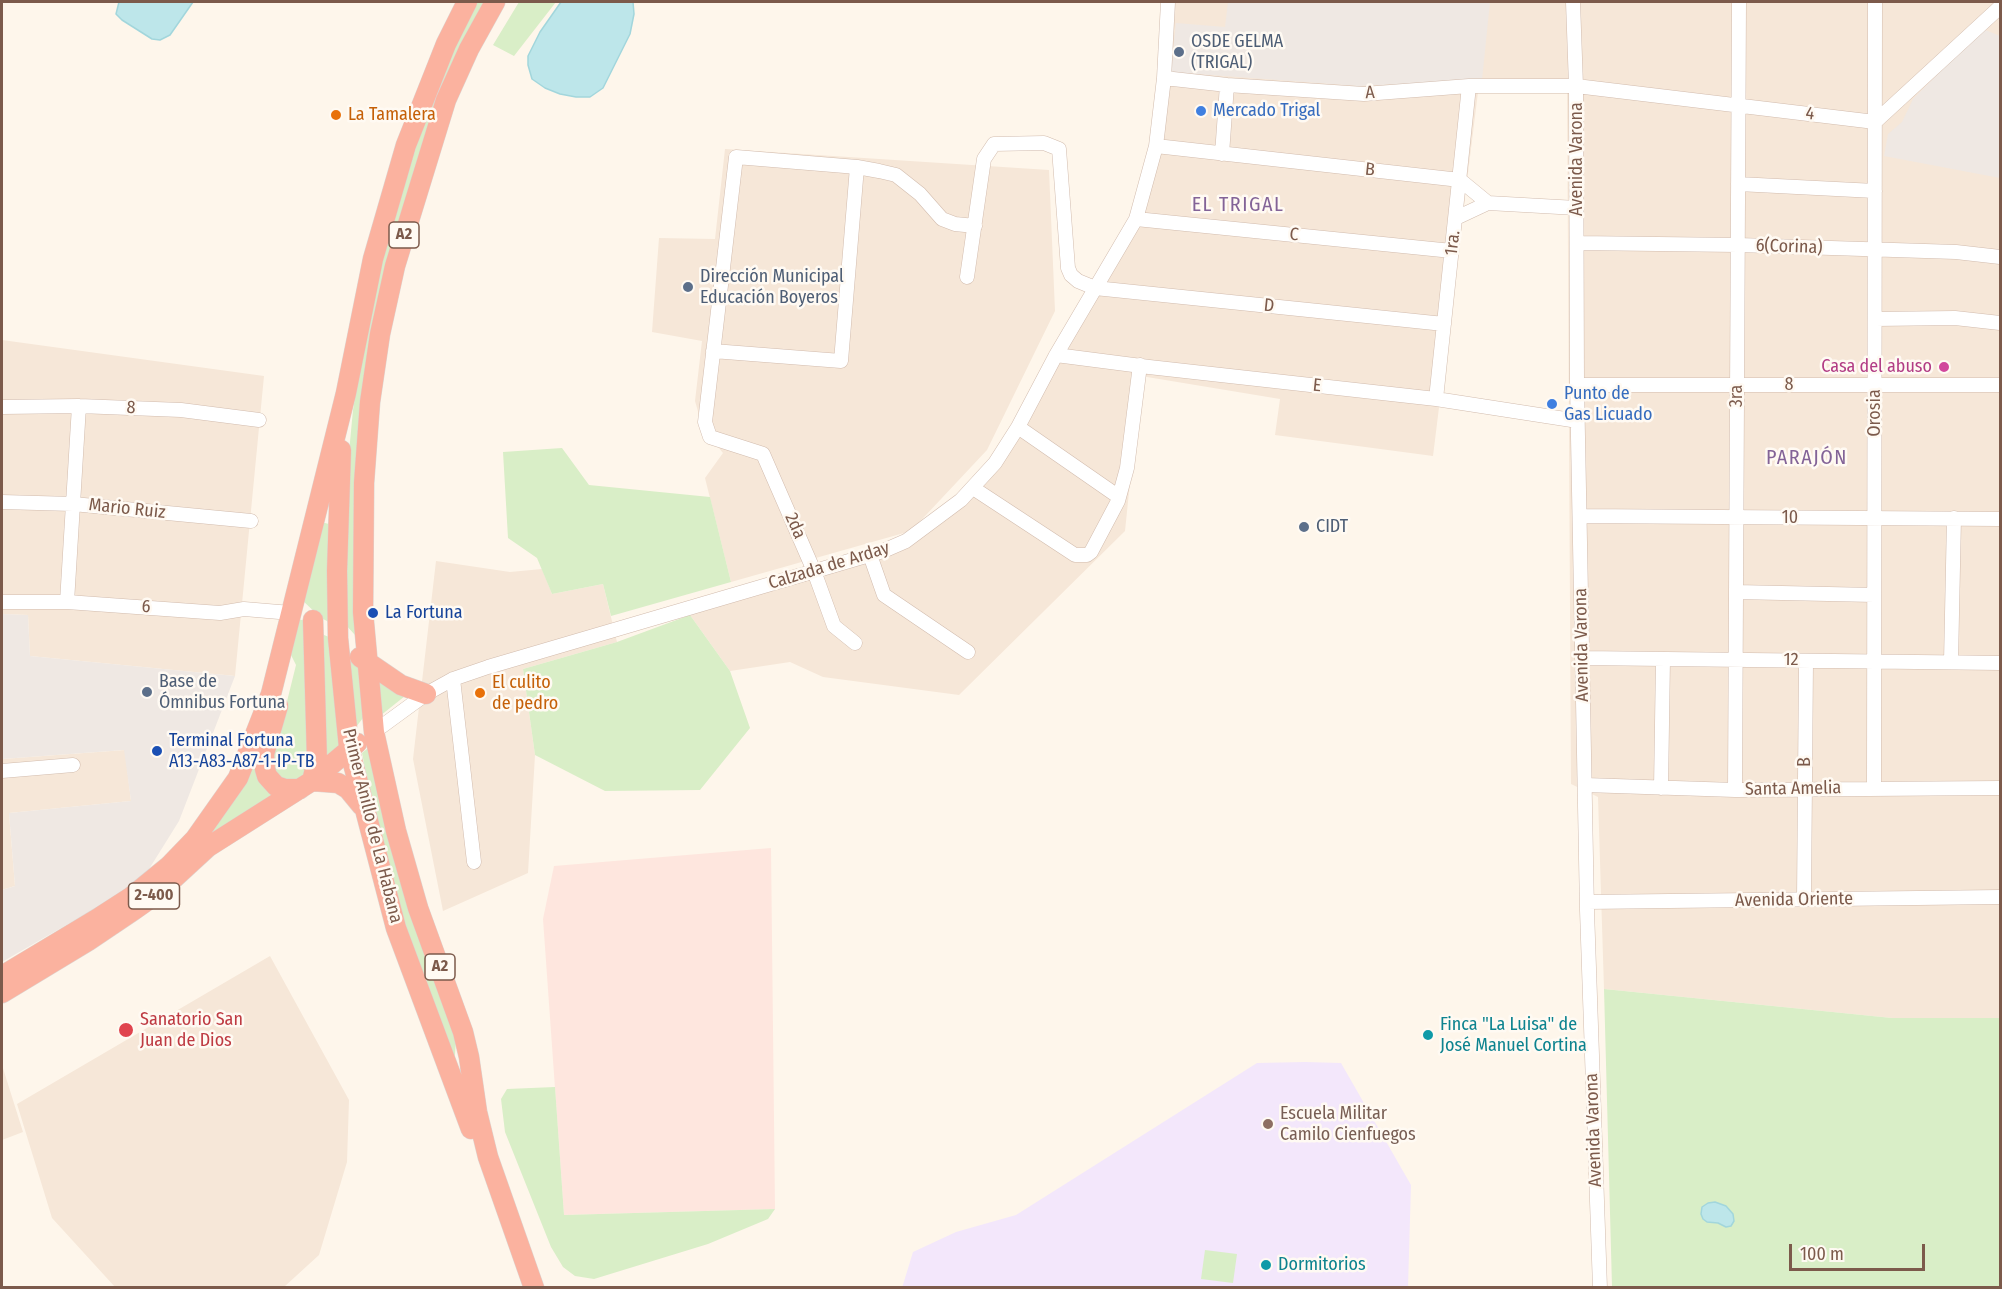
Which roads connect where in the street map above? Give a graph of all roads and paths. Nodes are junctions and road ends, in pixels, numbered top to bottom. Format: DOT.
graph roads {
  1 [pos="467,2"];
  2 [pos="495,2"];
  3 [pos="1168,2"];
  4 [pos="1573,2"];
  5 [pos="1739,2"];
  6 [pos="1875,2"];
  7 [pos="2001,7"];
  8 [pos="1164,78"];
  9 [pos="1227,85"];
  10 [pos="1469,86"];
  11 [pos="1576,86"];
  12 [pos="1739,105"];
  13 [pos="1875,122"];
  14 [pos="1156,146"];
  15 [pos="1222,154"];
  16 [pos="857,167"];
  17 [pos="1460,180"];
  18 [pos="1738,184"];
  19 [pos="1875,191"];
  20 [pos="1488,203"];
  21 [pos="1577,208"];
  22 [pos="1456,218"];
  23 [pos="1136,219"];
  24 [pos="975,226"];
  25 [pos="1577,243"];
  26 [pos="1738,245"];
  27 [pos="1452,251"];
  28 [pos="1875,251"];
  29 [pos="2001,257"];
  30 [pos="967,277"];
  31 [pos="1095,288"];
  32 [pos="1875,319"];
  33 [pos="2001,323"];
  34 [pos="1443,324"];
  35 [pos="713,351"];
  36 [pos="1056,355"];
  37 [pos="1140,365"];
  38 [pos="1737,385"];
  39 [pos="1875,385"];
  40 [pos="2001,385"];
  41 [pos="1577,386"];
  42 [pos="346,393"];
  43 [pos="1436,399"];
  44 [pos="2,406"];
  45 [pos="79,406"];
  46 [pos="259,420"];
  47 [pos="1578,421"];
  48 [pos="1018,428"];
  49 [pos="973,488"];
  50 [pos="1119,497"];
  51 [pos="2,502"];
  52 [pos="73,504"];
  53 [pos="1580,516"];
  54 [pos="1736,517"];
  55 [pos="1874,518"];
  56 [pos="1954,519"];
  57 [pos="2001,519"];
  58 [pos="251,521"];
  59 [pos="870,555"];
  60 [pos="814,571"];
  61 [pos="1736,592"];
  62 [pos="1874,595"];
  63 [pos="2,602"];
  64 [pos="67,602"];
  65 [pos="291,613"];
  66 [pos="313,620"];
  67 [pos="338,638"];
  68 [pos="855,643"];
  69 [pos="282,651"];
  70 [pos="968,652"];
  71 [pos="1582,658"];
  72 [pos="1663,659"];
  73 [pos="1735,660"];
  74 [pos="1806,661"];
  75 [pos="366,662"];
  76 [pos="1874,662"];
  77 [pos="1951,662"];
  78 [pos="2001,663"];
  79 [pos="453,679"];
  80 [pos="370,693"];
  81 [pos="426,694"];
  82 [pos="374,732"];
  83 [pos="349,748"];
  84 [pos="73,765"];
  85 [pos="2,771"];
  86 [pos="306,785"];
  87 [pos="1585,785"];
  88 [pos="1661,788"];
  89 [pos="2001,788"];
  90 [pos="1805,789"];
  91 [pos="1874,789"];
  92 [pos="1735,790"];
  93 [pos="365,809"];
  94 [pos="474,862"];
  95 [pos="2001,897"];
  96 [pos="1804,900"];
  97 [pos="1587,902"];
  98 [pos="2,976"];
  99 [pos="2,993"];
  100 [pos="451,1079"];
  101 [pos="473,1082"];
  102 [pos="503,1203"];
  103 [pos="534,1287"];
  104 [pos="1600,1287"];
  1 -- 42 [label="highway, A2"];
  2 -- 75 [label="highway, A2"];
  3 -- 8 [label="street, Calzada de Arday"];
  4 -- 11 [label="street, Avenida Varona"];
  5 -- 12 [label="street, 3ra"];
  6 -- 13 [label="street, Orosia"];
  7 -- 13 [label="street"];
  8 -- 9 [label="street, A"];
  8 -- 14 [label="street, Calzada de Arday"];
  9 -- 10 [label="street, A"];
  9 -- 15 [label="street"];
  10 -- 11 [label="street, A"];
  10 -- 17 [label="street, 1ra."];
  11 -- 12 [label="street, 4"];
  11 -- 21 [label="street, Avenida Varona"];
  12 -- 13 [label="street, 4"];
  12 -- 18 [label="street, 3ra"];
  13 -- 19 [label="street, Orosia"];
  14 -- 15 [label="street, B"];
  14 -- 23 [label="street, Calzada de Arday"];
  15 -- 17 [label="street, B"];
  16 -- 24 [label="street"];
  16 -- 35 [label="street"];
  16 -- 35 [label="street"];
  17 -- 20 [label="street"];
  17 -- 22 [label="street, 1ra."];
  18 -- 19 [label="street"];
  18 -- 26 [label="street, 3ra"];
  19 -- 28 [label="street, Orosia"];
  20 -- 21 [label="street"];
  20 -- 22 [label="street"];
  21 -- 25 [label="street, Avenida Varona"];
  22 -- 27 [label="street, 1ra."];
  23 -- 27 [label="street, C"];
  23 -- 31 [label="street, Calzada de Arday"];
  24 -- 30 [label="street"];
  24 -- 31 [label="street"];
  25 -- 26 [label="street, 6(Corina)"];
  25 -- 41 [label="street, Avenida Varona"];
  26 -- 28 [label="street, 6(Corina)"];
  26 -- 38 [label="street, 3ra"];
  27 -- 34 [label="street, 1ra."];
  28 -- 29 [label="street, 6(Corina)"];
  28 -- 32 [label="street, Orosia"];
  31 -- 34 [label="street, D"];
  31 -- 36 [label="street, Calzada de Arday"];
  32 -- 33 [label="street"];
  32 -- 39 [label="street, Orosia"];
  34 -- 43 [label="street, 1ra."];
  35 -- 60 [label="street, 2da"];
  36 -- 37 [label="street, E"];
  36 -- 48 [label="street, Calzada de Arday"];
  37 -- 43 [label="street, E"];
  37 -- 50 [label="street"];
  38 -- 39 [label="street, 8"];
  38 -- 41 [label="street, 8"];
  38 -- 54 [label="street, 3ra"];
  39 -- 40 [label="street, 8"];
  39 -- 55 [label="street, Orosia"];
  41 -- 47 [label="street, Avenida Varona"];
  42 -- 65 [label="highway, 2-400"];
  42 -- 67 [label="highway, Primer Anillo de La Habana / A2"];
  43 -- 47 [label="street, E"];
  44 -- 45 [label="street, 8"];
  45 -- 46 [label="street, 8"];
  45 -- 52 [label="street"];
  47 -- 53 [label="street, Avenida Varona"];
  48 -- 49 [label="street, Calzada de Arday"];
  48 -- 50 [label="street"];
  49 -- 50 [label="street"];
  49 -- 59 [label="street, Calzada de Arday"];
  51 -- 52 [label="street, Mario Ruiz"];
  52 -- 58 [label="street, Mario Ruiz"];
  52 -- 64 [label="street"];
  53 -- 54 [label="street, 10"];
  53 -- 71 [label="street, Avenida Varona"];
  54 -- 55 [label="street, 10"];
  54 -- 61 [label="street, 3ra"];
  55 -- 56 [label="street, 10"];
  55 -- 62 [label="street, Orosia"];
  56 -- 57 [label="street, 10"];
  56 -- 77 [label="street"];
  59 -- 60 [label="street, Calzada de Arday"];
  59 -- 70 [label="street"];
  60 -- 68 [label="street, 2da"];
  60 -- 79 [label="street, Calzada de Arday"];
  61 -- 62 [label="street"];
  61 -- 73 [label="street, 3ra"];
  62 -- 76 [label="street, Orosia"];
  63 -- 64 [label="street, 6"];
  64 -- 65 [label="street, 6"];
  65 -- 66 [label="highway"];
  65 -- 69 [label="highway, 2-400"];
  66 -- 67 [label="highway"];
  66 -- 86 [label="highway"];
  67 -- 75 [label="highway"];
  67 -- 83 [label="highway, Primer Anillo de La Habana / A2"];
  69 -- 86 [label="highway"];
  69 -- 98 [label="highway, 2-400"];
  71 -- 72 [label="street, 12"];
  71 -- 87 [label="street, Avenida Varona"];
  72 -- 73 [label="street, 12"];
  72 -- 88 [label="street"];
  73 -- 74 [label="street, 12"];
  73 -- 92 [label="street, 3ra"];
  74 -- 76 [label="street, 12"];
  74 -- 90 [label="street, B"];
  75 -- 80 [label="highway, A2"];
  75 -- 81 [label="highway"];
  76 -- 77 [label="street, 12"];
  76 -- 91 [label="street, Orosia"];
  77 -- 78 [label="street, 12"];
  79 -- 81 [label="street, Calzada de Arday"];
  79 -- 94 [label="street"];
  80 -- 82 [label="highway, A2"];
  80 -- 83 [label="highway, 2-400"];
  81 -- 82 [label="street, Calzada de Arday"];
  82 -- 83 [label="highway"];
  82 -- 101 [label="highway, Primer Anillo de La Habana / A2"];
  83 -- 86 [label="highway, 2-400"];
  83 -- 93 [label="highway, Primer Anillo de La Habana / A2"];
  84 -- 85 [label="street"];
  86 -- 93 [label="highway"];
  86 -- 99 [label="highway, 2-400"];
  87 -- 88 [label="street, Santa Amelia"];
  87 -- 97 [label="street, Avenida Varona"];
  88 -- 92 [label="street, Santa Amelia"];
  89 -- 91 [label="street, Santa Amelia"];
  90 -- 91 [label="street, Santa Amelia"];
  90 -- 92 [label="street, Santa Amelia"];
  90 -- 96 [label="street, B"];
  93 -- 100 [label="highway, Primer Anillo de La Habana / A2"];
  95 -- 96 [label="street, Avenida Oriente"];
  96 -- 97 [label="street, Avenida Oriente"];
  97 -- 104 [label="street, Avenida Varona"];
  100 -- 101 [label="highway"];
  100 -- 102 [label="highway, Primer Anillo de La Habana / A2"];
  101 -- 102 [label="highway, Primer Anillo de La Habana / A2"];
  102 -- 103 [label="highway, Primer Anillo de La Habana / A2"];
}
